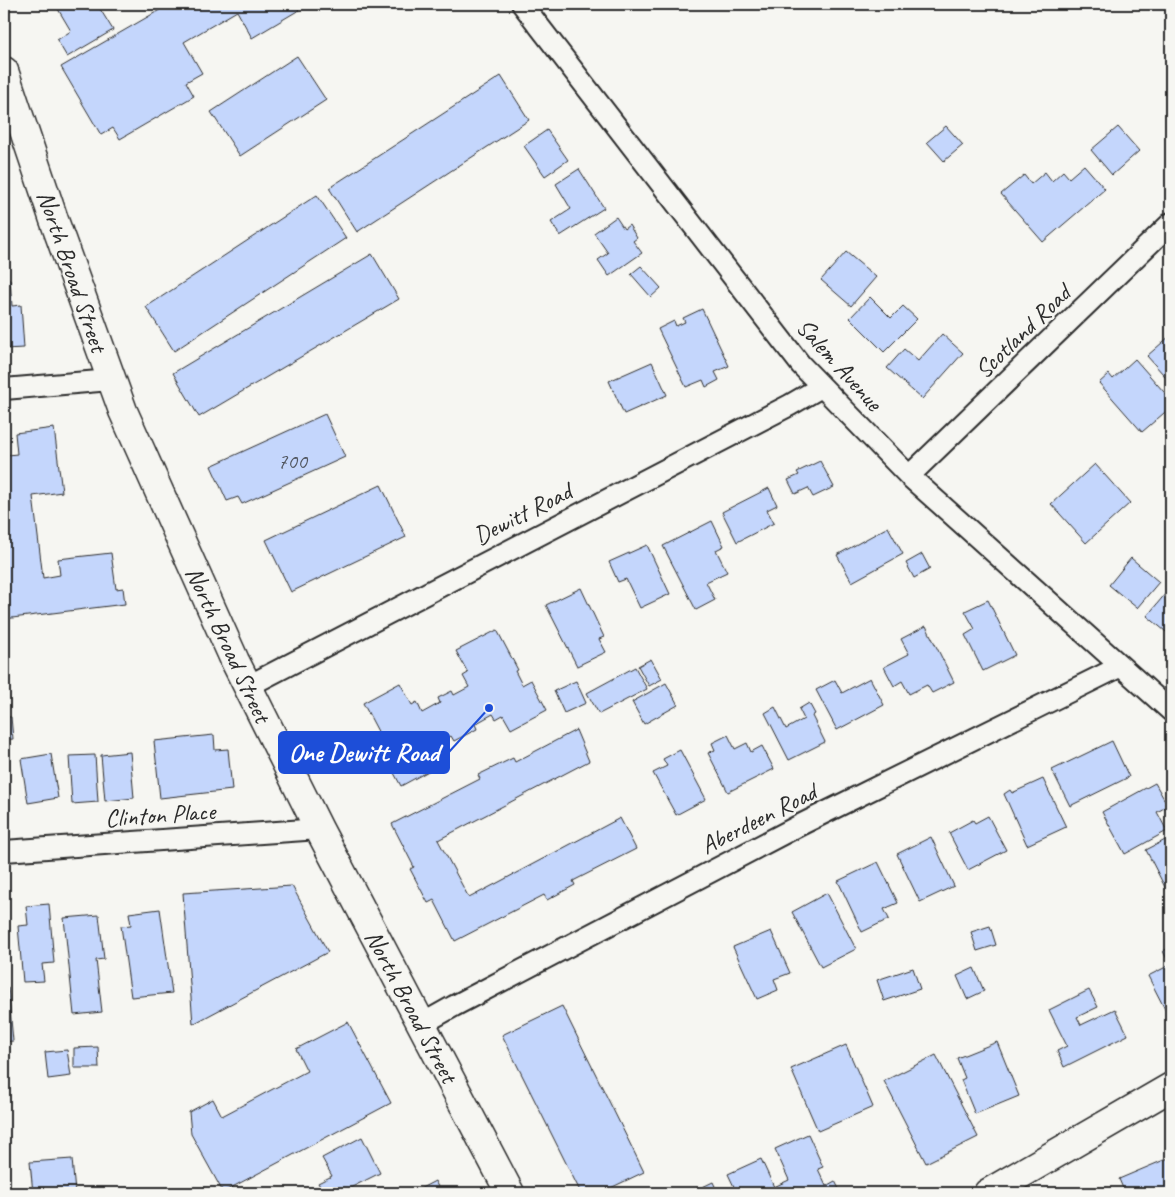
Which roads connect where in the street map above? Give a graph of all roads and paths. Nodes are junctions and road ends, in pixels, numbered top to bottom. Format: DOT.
graph roads {
  1 [pos="522,4"];
  2 [pos="4,71"];
  3 [pos="1171,224"];
  4 [pos="111,380"];
  5 [pos="821,387"];
  6 [pos="4,389"];
  7 [pos="909,476"];
  8 [pos="1121,666"];
  9 [pos="248,686"];
  10 [pos="1171,711"];
  11 [pos="319,829"];
  12 [pos="4,851"];
  13 [pos="422,1024"];
  14 [pos="1171,1087"];
  15 [pos="510,1193"];
  16 [pos="988,1193"];
  1 -- 5 [label="street, Salem Avenue"];
  2 -- 4 [label="main road, North Broad Street"];
  3 -- 7 [label="street, Scotland Road"];
  4 -- 6 [label="street"];
  4 -- 9 [label="main road, North Broad Street"];
  5 -- 7 [label="street, Salem Avenue"];
  5 -- 9 [label="street, Dewitt Road"];
  7 -- 8 [label="street, Salem Avenue"];
  8 -- 10 [label="street, Salem Avenue"];
  8 -- 13 [label="street, Aberdeen Road"];
  9 -- 11 [label="main road, North Broad Street"];
  11 -- 12 [label="street, Clinton Place"];
  11 -- 13 [label="main road, North Broad Street"];
  13 -- 15 [label="main road, North Broad Street"];
  14 -- 16 [label="main road"];
}
